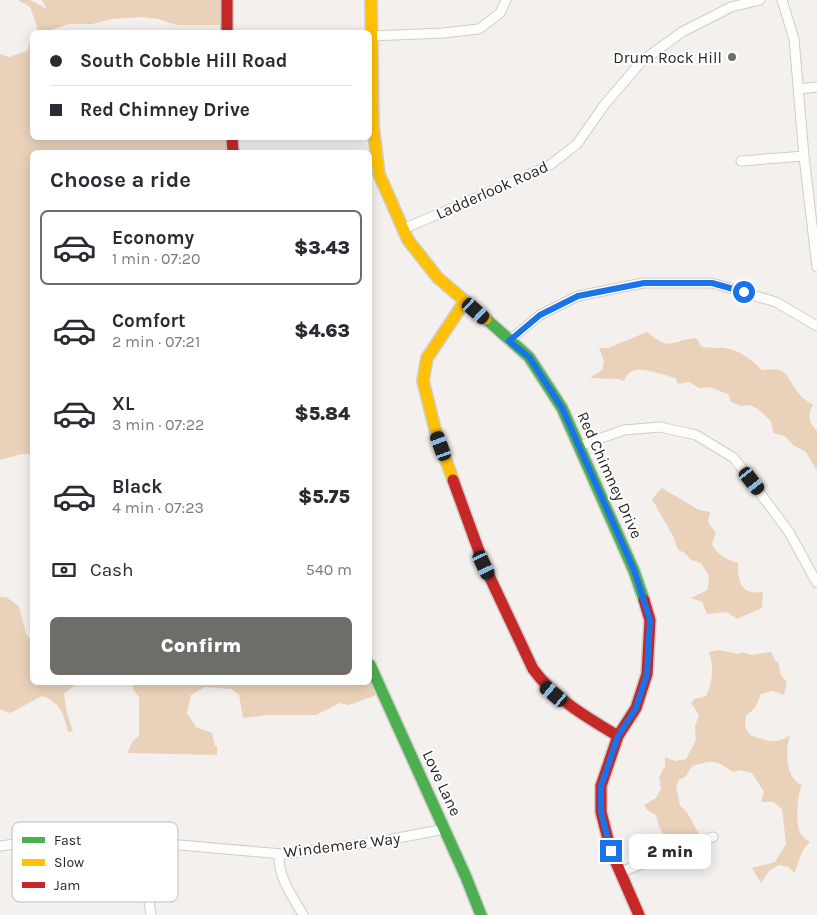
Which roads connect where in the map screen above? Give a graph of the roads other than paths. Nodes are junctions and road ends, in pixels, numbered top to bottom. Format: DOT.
graph roads {
  1 [pos="227,0"];
  2 [pos="371,0"];
  3 [pos="506,0"];
  4 [pos="760,0"];
  5 [pos="782,0"];
  6 [pos="227,30"];
  7 [pos="371,30"];
  8 [pos="372,36"];
  9 [pos="817,87"];
  10 [pos="799,89"];
  11 [pos="372,105"];
  12 [pos="804,156"];
  13 [pos="741,161"];
  14 [pos="403,229"];
  15 [pos="816,247"];
  16 [pos="817,267"];
  17 [pos="465,301"];
  18 [pos="817,326"];
  19 [pos="509,341"];
  20 [pos="579,446"];
  21 [pos="817,583"];
  22 [pos="372,669"];
  23 [pos="618,736"];
  24 [pos="445,829"];
  25 [pos="712,837"];
  26 [pos="178,845"];
  27 [pos="279,854"];
  28 [pos="621,872"];
  29 [pos="149,902"];
  30 [pos="151,915"];
  31 [pos="303,915"];
  32 [pos="481,915"];
  33 [pos="640,915"];
  1 -- 6 [label="street"];
  2 -- 7 [label="street, Red Chimney Drive"];
  3 -- 8 [label="street"];
  4 -- 14 [label="street, Ladderlook Road"];
  5 -- 10 [label="street"];
  9 -- 10 [label="street"];
  10 -- 12 [label="street"];
  11 -- 14 [label="street, Red Chimney Drive"];
  12 -- 13 [label="street"];
  12 -- 15 [label="street"];
  14 -- 17 [label="street, Red Chimney Drive"];
  15 -- 16 [label="street"];
  17 -- 19 [label="street, Red Chimney Drive"];
  17 -- 23 [label="street"];
  18 -- 19 [label="street"];
  19 -- 20 [label="street, Red Chimney Drive"];
  20 -- 21 [label="street"];
  20 -- 23 [label="street, Red Chimney Drive"];
  22 -- 24 [label="street, Love Lane"];
  23 -- 28 [label="street, Red Chimney Drive"];
  24 -- 27 [label="street, Windemere Way"];
  24 -- 32 [label="street, Love Lane"];
  25 -- 28 [label="street"];
  26 -- 27 [label="street, Windemere Way"];
  27 -- 31 [label="street"];
  28 -- 33 [label="street, Red Chimney Drive"];
  29 -- 30 [label="street"];
}
